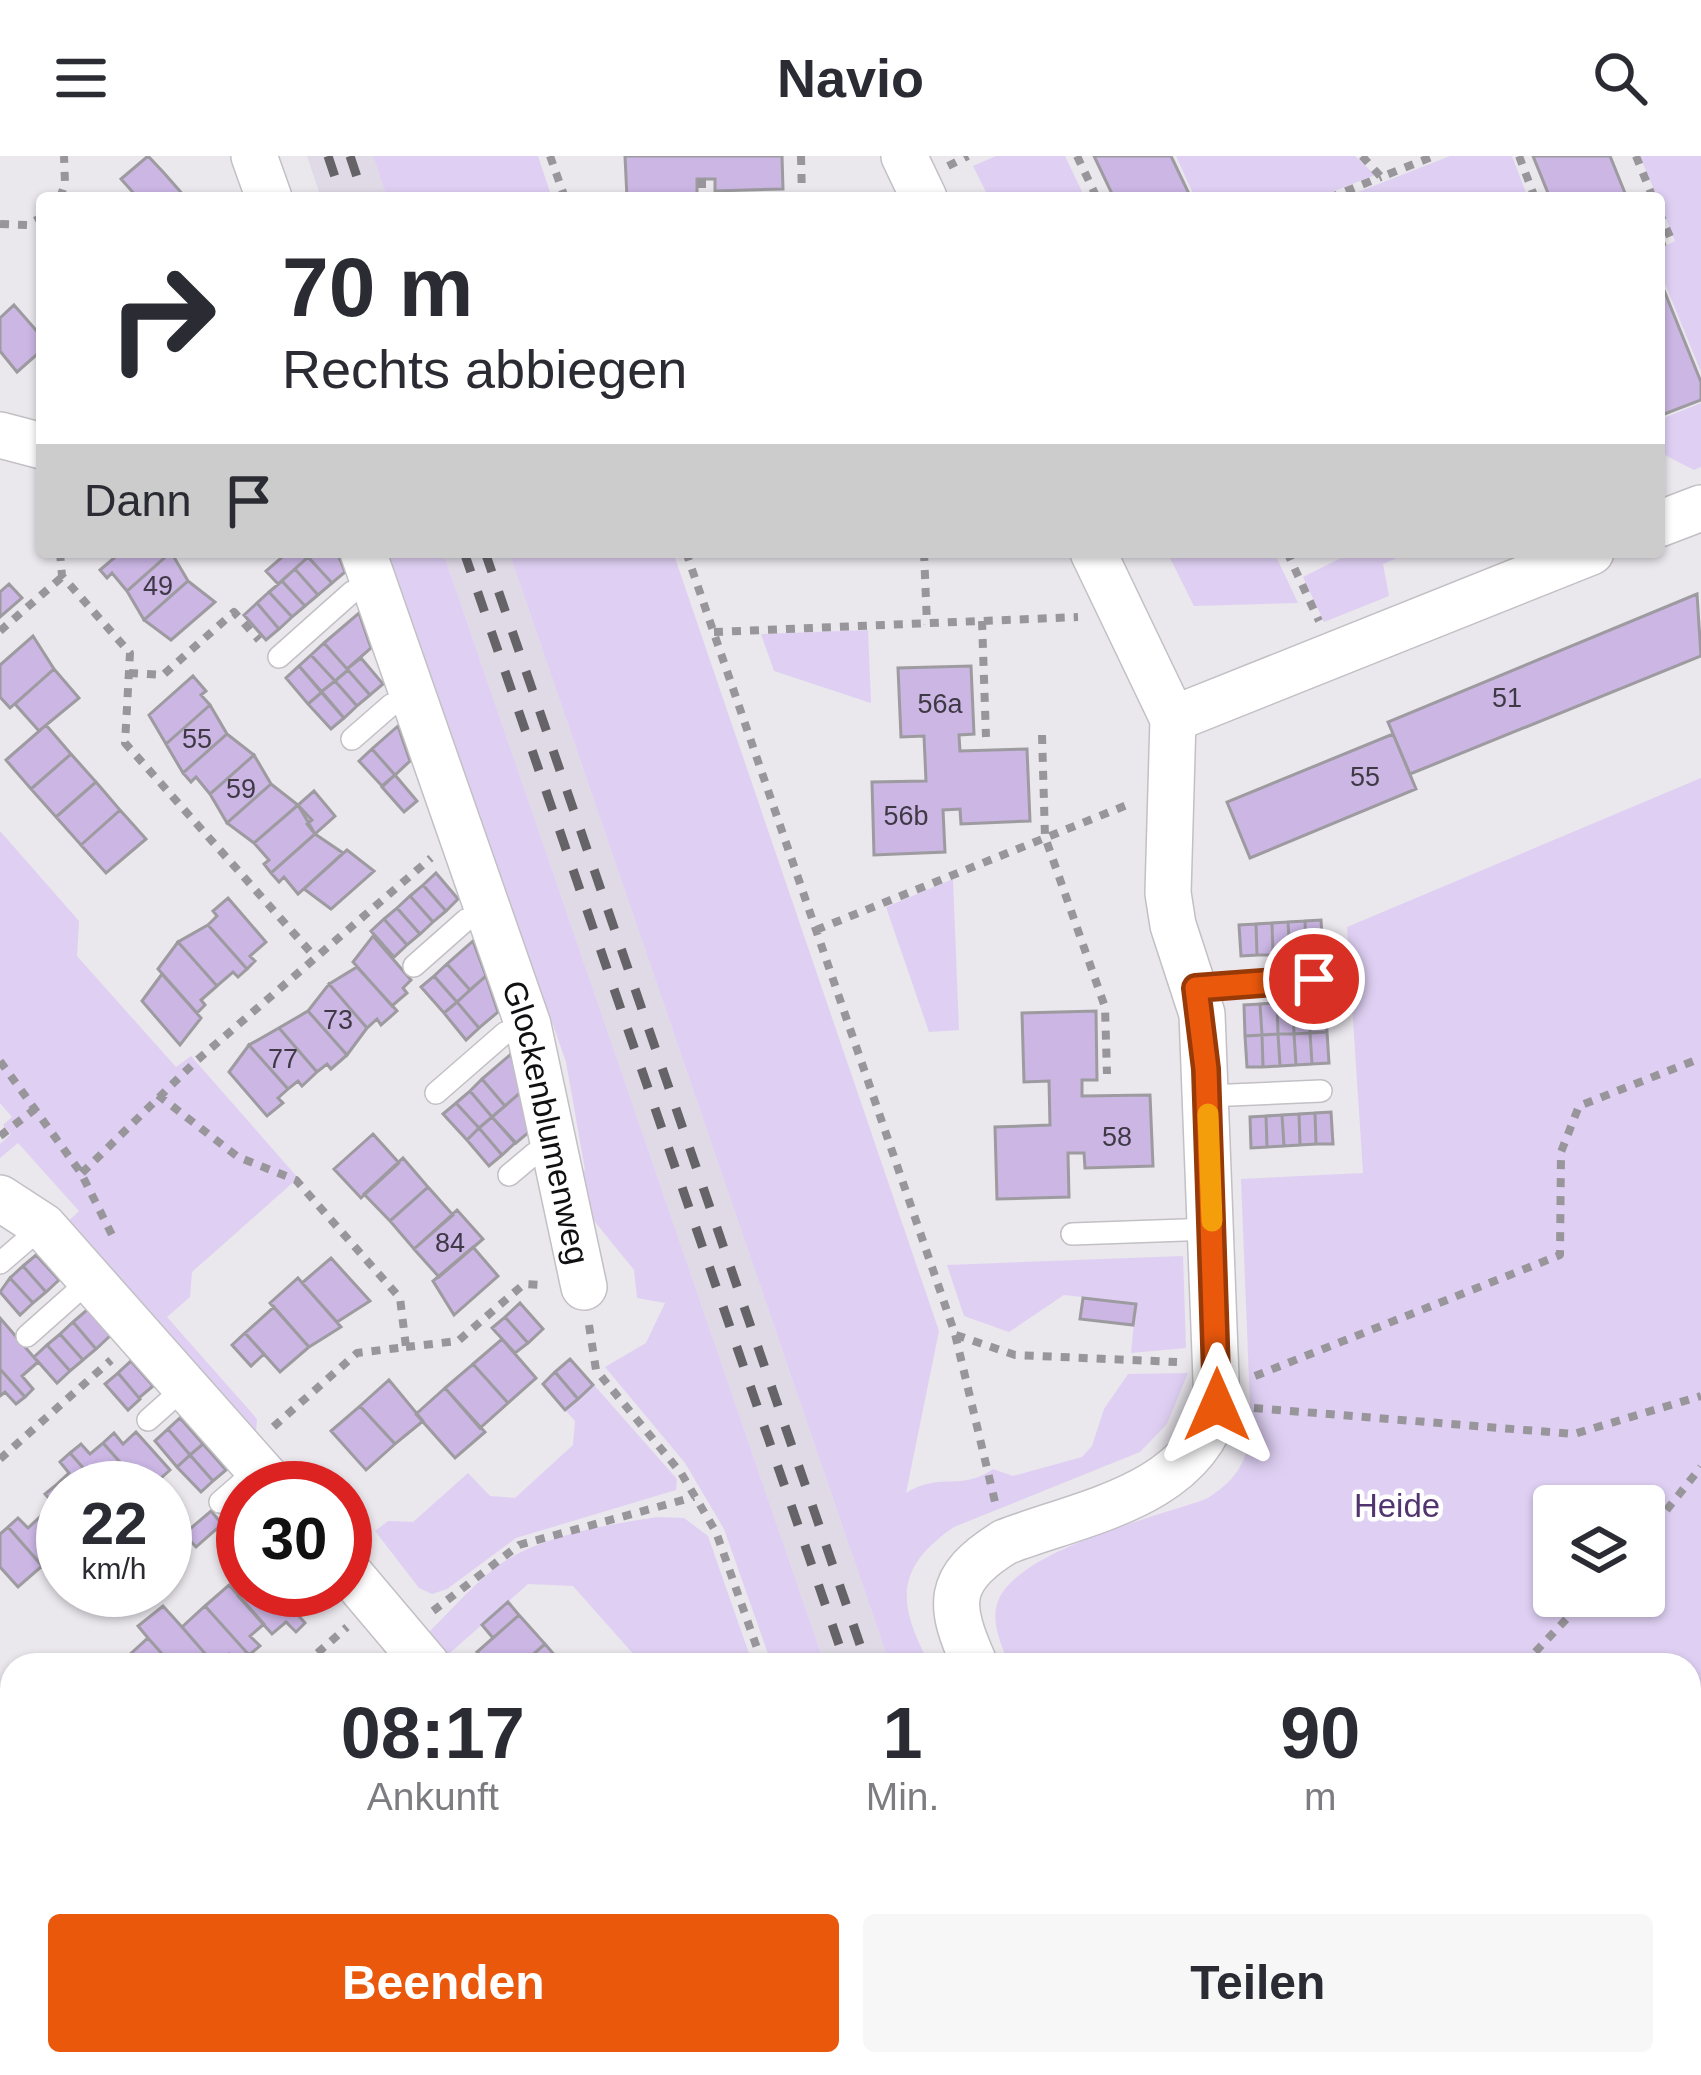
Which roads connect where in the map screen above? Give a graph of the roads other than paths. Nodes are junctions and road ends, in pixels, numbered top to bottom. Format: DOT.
graph roads {
  1 [pos="254,156"];
  2 [pos="904,156"];
  3 [pos="267,192"];
  4 [pos="921,192"];
  5 [pos="0,435"];
  6 [pos="36,444"];
  7 [pos="1701,508"];
  8 [pos="1665,522"];
  9 [pos="1096,558"];
  10 [pos="1576,558"];
  11 [pos="368,568"];
  12 [pos="279,657"];
  13 [pos="414,697"];
  14 [pos="1173,719"];
  15 [pos="352,739"];
  16 [pos="489,912"];
  17 [pos="414,966"];
  18 [pos="1314,979"];
  19 [pos="1196,988"];
  20 [pos="528,1025"];
  21 [pos="1321,1091"];
  22 [pos="436,1093"];
  23 [pos="1207,1096"];
  24 [pos="555,1149"];
  25 [pos="509,1175"];
  26 [pos="0,1198"];
  27 [pos="43,1226"];
  28 [pos="1212,1229"];
  29 [pos="1072,1234"];
  30 [pos="0,1263"];
  31 [pos="107,1267"];
  32 [pos="584,1287"];
  33 [pos="27,1336"];
  34 [pos="185,1387"];
  35 [pos="148,1420"];
  36 [pos="275,1459"];
  37 [pos="372,1599"];
  38 [pos="402,1634"];
  39 [pos="971,1653"];
  1 -- 3 [label="street"];
  2 -- 4 [label="street"];
  5 -- 6 [label="street"];
  7 -- 8 [label="street"];
  9 -- 14 [label="street"];
  10 -- 14 [label="street"];
  11 -- 12 [label="lane"];
  11 -- 13 [label="street, Glockenblumenweg"];
  13 -- 15 [label="lane"];
  13 -- 16 [label="street, Glockenblumenweg"];
  14 -- 19 [label="street"];
  16 -- 17 [label="lane"];
  16 -- 20 [label="street, Glockenblumenweg"];
  18 -- 19 [label="lane"];
  19 -- 23 [label="street"];
  20 -- 22 [label="lane"];
  20 -- 24 [label="street, Glockenblumenweg"];
  21 -- 23 [label="lane"];
  23 -- 28 [label="street"];
  24 -- 25 [label="lane"];
  24 -- 32 [label="street, Glockenblumenweg"];
  26 -- 27 [label="street"];
  27 -- 30 [label="lane"];
  27 -- 31 [label="street"];
  28 -- 29 [label="lane"];
  28 -- 39 [label="street"];
  31 -- 33 [label="lane"];
  31 -- 34 [label="street"];
  34 -- 35 [label="lane"];
  34 -- 36 [label="street"];
  37 -- 38 [label="street"];
}
